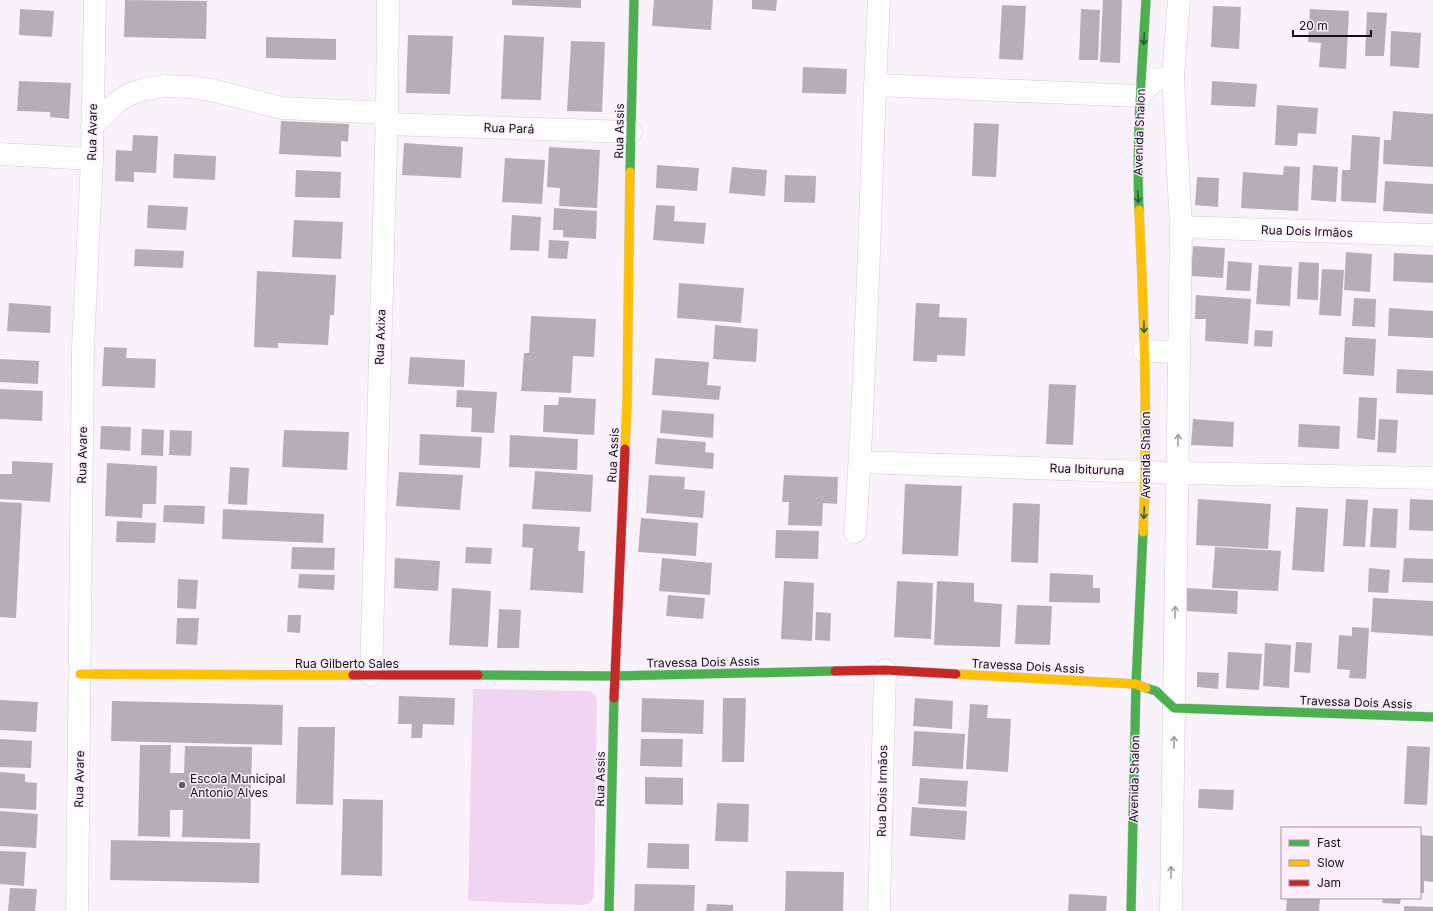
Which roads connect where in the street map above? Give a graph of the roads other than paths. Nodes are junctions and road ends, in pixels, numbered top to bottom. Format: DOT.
graph roads {
  1 [pos="95,0"];
  2 [pos="388,0"];
  3 [pos="634,0"];
  4 [pos="879,0"];
  5 [pos="1146,0"];
  6 [pos="1178,0"];
  7 [pos="1173,77"];
  8 [pos="875,85"];
  9 [pos="1140,96"];
  10 [pos="386,119"];
  11 [pos="92,126"];
  12 [pos="631,132"];
  13 [pos="0,154"];
  14 [pos="92,159"];
  15 [pos="1181,227"];
  16 [pos="1433,235"];
  17 [pos="1144,351"];
  18 [pos="1179,352"];
  19 [pos="860,462"];
  20 [pos="1146,471"];
  21 [pos="1177,473"];
  22 [pos="1433,478"];
  23 [pos="855,532"];
  24 [pos="885,670"];
  25 [pos="80,674"];
  26 [pos="370,675"];
  27 [pos="614,676"];
  28 [pos="1136,684"];
  29 [pos="1174,708"];
  30 [pos="1433,717"];
  31 [pos="77,911"];
  32 [pos="609,911"];
  33 [pos="879,911"];
  34 [pos="1131,911"];
  35 [pos="1171,911"];
  1 -- 11 [label="street, Rua Avare"];
  2 -- 10 [label="street, Rua Axixa"];
  3 -- 12 [label="street, Rua Assis"];
  4 -- 8 [label="street"];
  5 -- 9 [label="street, Avenida Shalon, one-way"];
  6 -- 7 [label="street"];
  7 -- 9 [label="street"];
  7 -- 15 [label="street"];
  8 -- 9 [label="street"];
  8 -- 19 [label="street"];
  9 -- 17 [label="street, Avenida Shalon, one-way"];
  10 -- 11 [label="street, Rua Pará"];
  10 -- 12 [label="street, Rua Pará"];
  10 -- 26 [label="street, Rua Axixa"];
  11 -- 14 [label="street, Rua Avare"];
  12 -- 27 [label="street, Rua Assis"];
  13 -- 14 [label="street"];
  14 -- 25 [label="street, Rua Avare"];
  15 -- 16 [label="street, Rua Dois Irmãos"];
  15 -- 18 [label="street"];
  17 -- 18 [label="street"];
  17 -- 20 [label="street, Avenida Shalon"];
  21 -- 18 [label="street, one-way"];
  19 -- 20 [label="street, Rua Ibituruna"];
  19 -- 23 [label="street"];
  20 -- 21 [label="street, Rua Ibituruna"];
  20 -- 28 [label="street, Avenida Shalon, one-way"];
  21 -- 22 [label="street, Rua Ibituruna"];
  29 -- 21 [label="street, one-way"];
  24 -- 27 [label="street, Travessa Dois Assis"];
  24 -- 28 [label="street, Travessa Dois Assis"];
  24 -- 33 [label="street, Rua Dois Irmãos"];
  25 -- 26 [label="street, Rua Gilberto Sales"];
  25 -- 31 [label="street, Rua Avare"];
  26 -- 27 [label="street, Rua Gilberto Sales"];
  27 -- 32 [label="street, Rua Assis"];
  28 -- 29 [label="street, Travessa Dois Assis"];
  28 -- 34 [label="street, Avenida Shalon"];
  29 -- 30 [label="street, Travessa Dois Assis"];
  35 -- 29 [label="street, one-way"];
}
